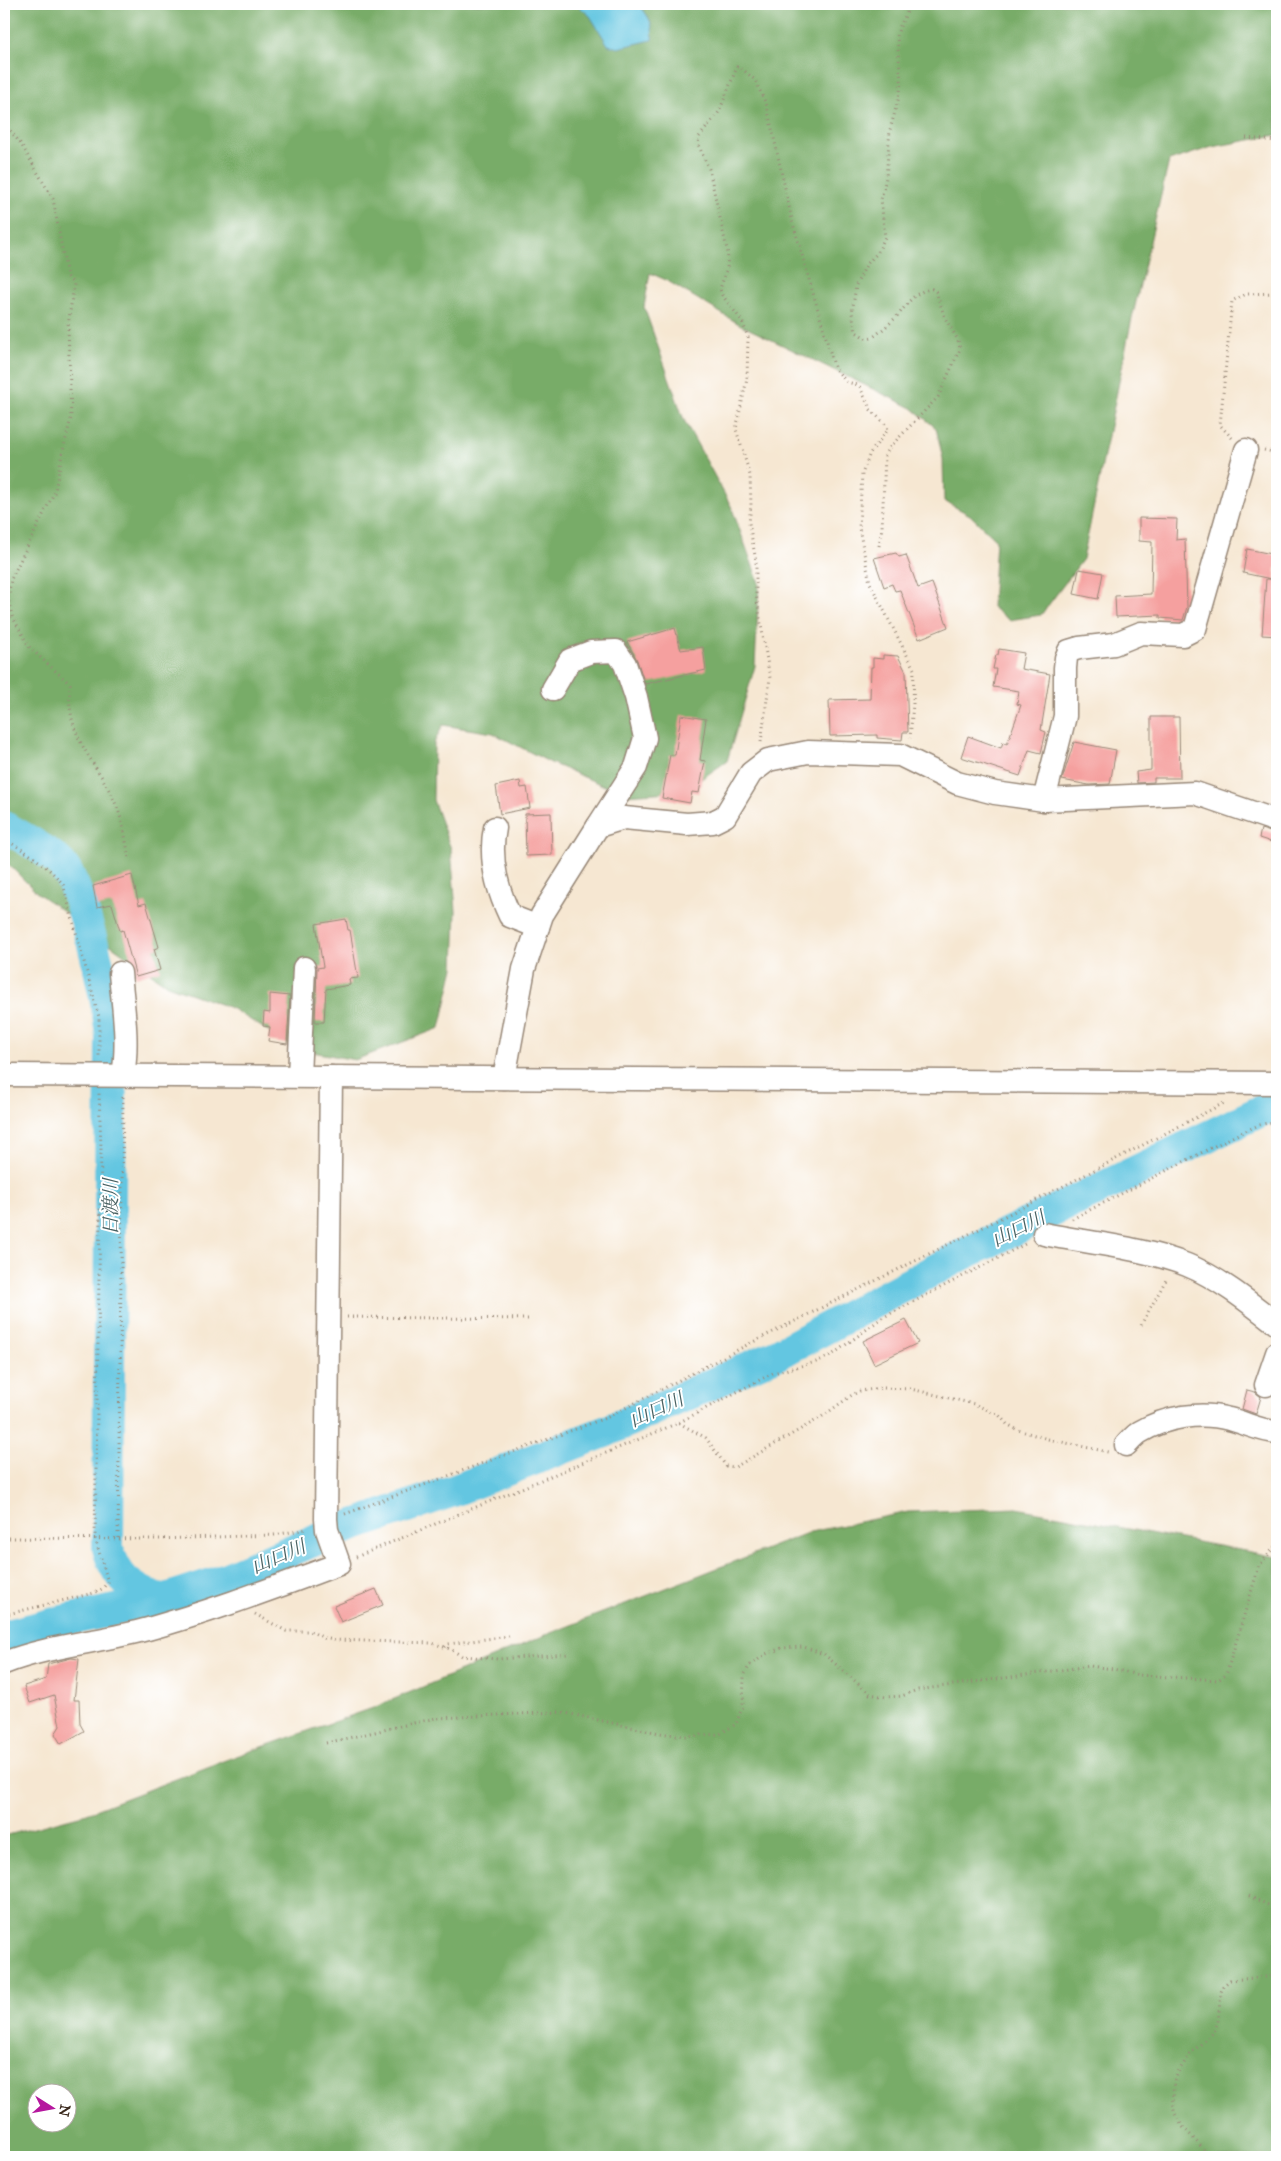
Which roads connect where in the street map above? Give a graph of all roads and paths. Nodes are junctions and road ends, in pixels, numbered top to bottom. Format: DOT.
graph roads {
  1 [pos="911,4"];
  2 [pos="4,122"];
  3 [pos="1246,138"];
  4 [pos="1277,141"];
  5 [pos="1277,293"];
  6 [pos="1246,450"];
  7 [pos="1277,453"];
  8 [pos="879,546"];
  9 [pos="553,689"];
  10 [pos="908,759"];
  11 [pos="758,768"];
  12 [pos="1044,800"];
  13 [pos="1277,822"];
  14 [pos="598,826"];
  15 [pos="495,828"];
  16 [pos="4,839"];
  17 [pos="129,858"];
  18 [pos="538,927"];
  19 [pos="304,968"];
  20 [pos="120,973"];
  21 [pos="4,1075"];
  22 [pos="110,1075"];
  23 [pos="299,1076"];
  24 [pos="330,1077"];
  25 [pos="504,1078"];
  26 [pos="1277,1083"];
  27 [pos="1228,1101"];
  28 [pos="1277,1121"];
  29 [pos="1044,1234"];
  30 [pos="1176,1262"];
  31 [pos="329,1317"];
  32 [pos="532,1319"];
  33 [pos="1277,1324"];
  34 [pos="1142,1325"];
  35 [pos="1277,1353"];
  36 [pos="1266,1385"];
  37 [pos="679,1423"];
  38 [pos="1277,1432"];
  39 [pos="1126,1445"];
  40 [pos="327,1525"];
  41 [pos="4,1538"];
  42 [pos="97,1538"];
  43 [pos="116,1538"];
  44 [pos="1277,1544"];
  45 [pos="338,1562"];
  46 [pos="237,1601"];
  47 [pos="4,1615"];
  48 [pos="509,1636"];
  49 [pos="444,1647"];
  50 [pos="569,1654"];
  51 [pos="4,1663"];
  52 [pos="326,1743"];
  53 [pos="1249,1896"];
  54 [pos="1277,1910"];
  55 [pos="1277,1976"];
  56 [pos="1211,2157"];
  1 -- 8 [label="path"];
  2 -- 17 [label="path"];
  3 -- 4 [label="path"];
  5 -- 6 [label="path"];
  6 -- 7 [label="path"];
  6 -- 12 [label="street"];
  9 -- 14 [label="street"];
  10 -- 11 [label="street"];
  10 -- 11 [label="path"];
  10 -- 12 [label="street"];
  11 -- 14 [label="street"];
  12 -- 13 [label="street"];
  14 -- 18 [label="street"];
  15 -- 18 [label="street"];
  16 -- 22 [label="path"];
  18 -- 25 [label="street"];
  19 -- 23 [label="street"];
  20 -- 22 [label="street"];
  21 -- 22 [label="street"];
  22 -- 23 [label="street"];
  22 -- 42 [label="path"];
  22 -- 43 [label="path"];
  23 -- 24 [label="street"];
  24 -- 25 [label="street"];
  24 -- 31 [label="street"];
  25 -- 26 [label="street"];
  27 -- 40 [label="path"];
  28 -- 29 [label="path"];
  29 -- 30 [label="street"];
  29 -- 37 [label="path"];
  30 -- 33 [label="street"];
  30 -- 34 [label="path"];
  31 -- 32 [label="path"];
  31 -- 40 [label="street"];
  35 -- 36 [label="street"];
  37 -- 39 [label="path"];
  37 -- 45 [label="path"];
  38 -- 39 [label="street"];
  40 -- 43 [label="path"];
  40 -- 45 [label="street"];
  41 -- 42 [label="path"];
  42 -- 43 [label="path"];
  42 -- 47 [label="path"];
  44 -- 52 [label="path"];
  45 -- 46 [label="street"];
  46 -- 49 [label="path"];
  46 -- 51 [label="street"];
  48 -- 49 [label="path"];
  49 -- 50 [label="path"];
  53 -- 54 [label="path"];
  55 -- 56 [label="path"];
}
